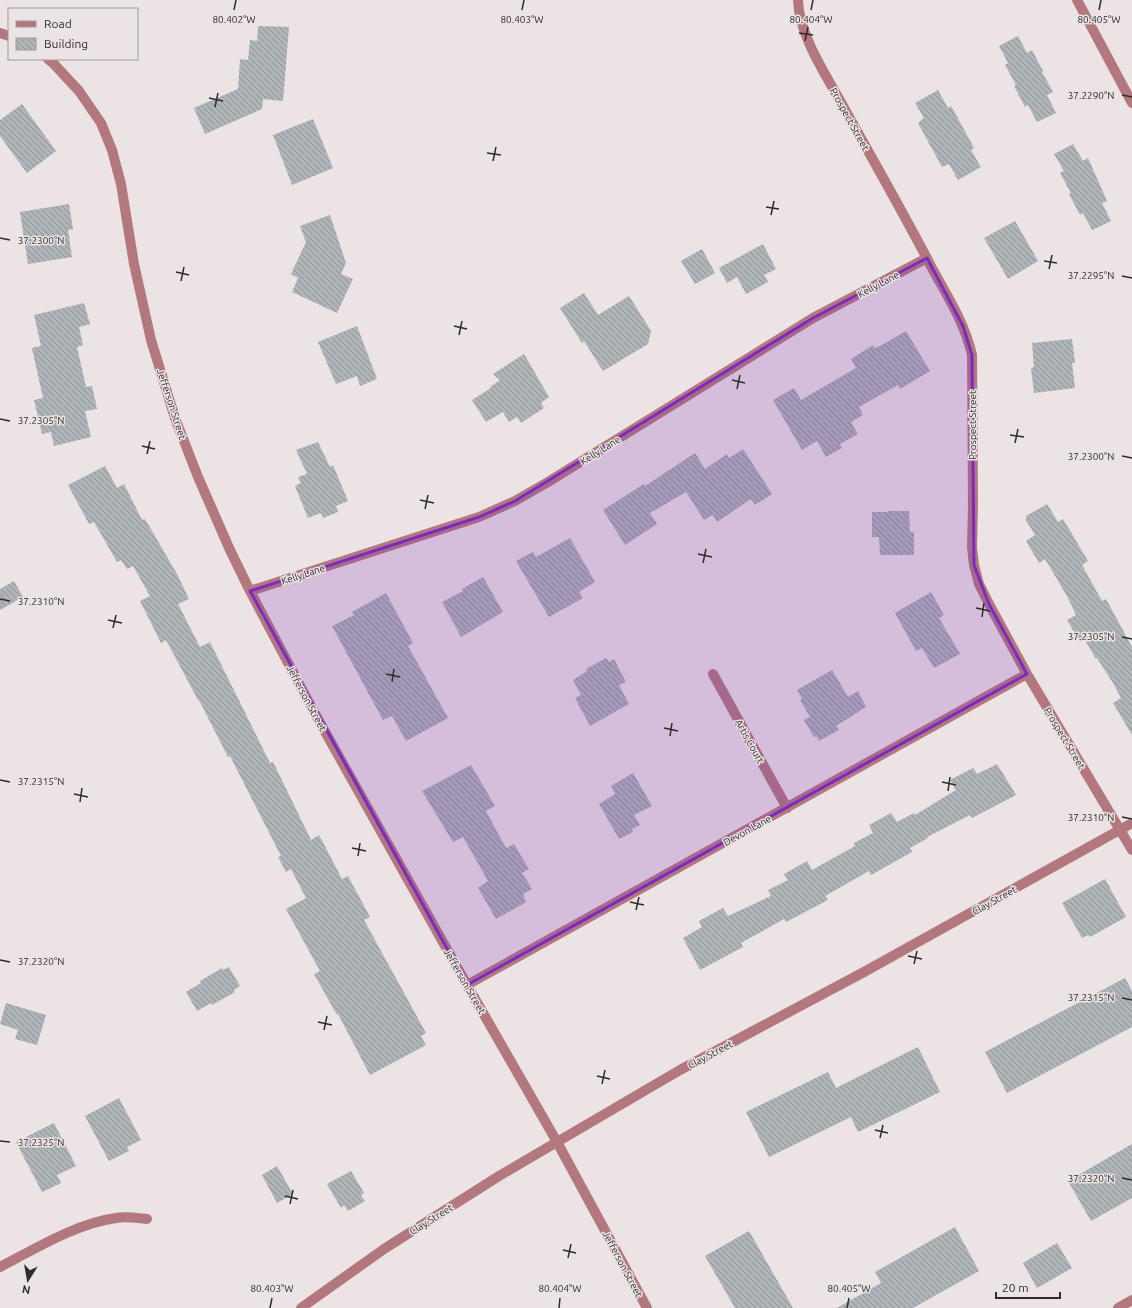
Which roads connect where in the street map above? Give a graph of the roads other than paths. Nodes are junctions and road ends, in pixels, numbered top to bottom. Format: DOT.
graph roads {
  1 [pos="798,0"];
  2 [pos="1077,0"];
  3 [pos="50,60"];
  4 [pos="1132,102"];
  5 [pos="927,258"];
  6 [pos="250,592"];
  7 [pos="713,674"];
  8 [pos="1027,674"];
  9 [pos="787,808"];
  10 [pos="1132,823"];
  11 [pos="1120,830"];
  12 [pos="1132,850"];
  13 [pos="467,985"];
  14 [pos="557,1142"];
  15 [pos="147,1219"];
  16 [pos="0,1267"];
  17 [pos="1132,1300"];
  18 [pos="301,1308"];
  19 [pos="647,1308"];
  20 [pos="1118,1308"];
  1 -- 5 [label="street, Prospect Street"];
  2 -- 4 [label="street"];
  3 -- 6 [label="street, Jefferson Street"];
  5 -- 6 [label="street, Kelly Lane"];
  5 -- 8 [label="street, Prospect Street"];
  6 -- 13 [label="street, Jefferson Street"];
  7 -- 9 [label="street, Artis Court"];
  8 -- 9 [label="street, Devon Lane"];
  8 -- 11 [label="street, Prospect Street"];
  9 -- 13 [label="street, Devon Lane"];
  10 -- 11 [label="street, Clay Street"];
  11 -- 12 [label="street, Prospect Street"];
  11 -- 14 [label="street, Clay Street"];
  13 -- 14 [label="street, Jefferson Street"];
  14 -- 18 [label="street, Clay Street"];
  14 -- 19 [label="street, Jefferson Street"];
  15 -- 16 [label="street"];
  17 -- 20 [label="street"];
}
